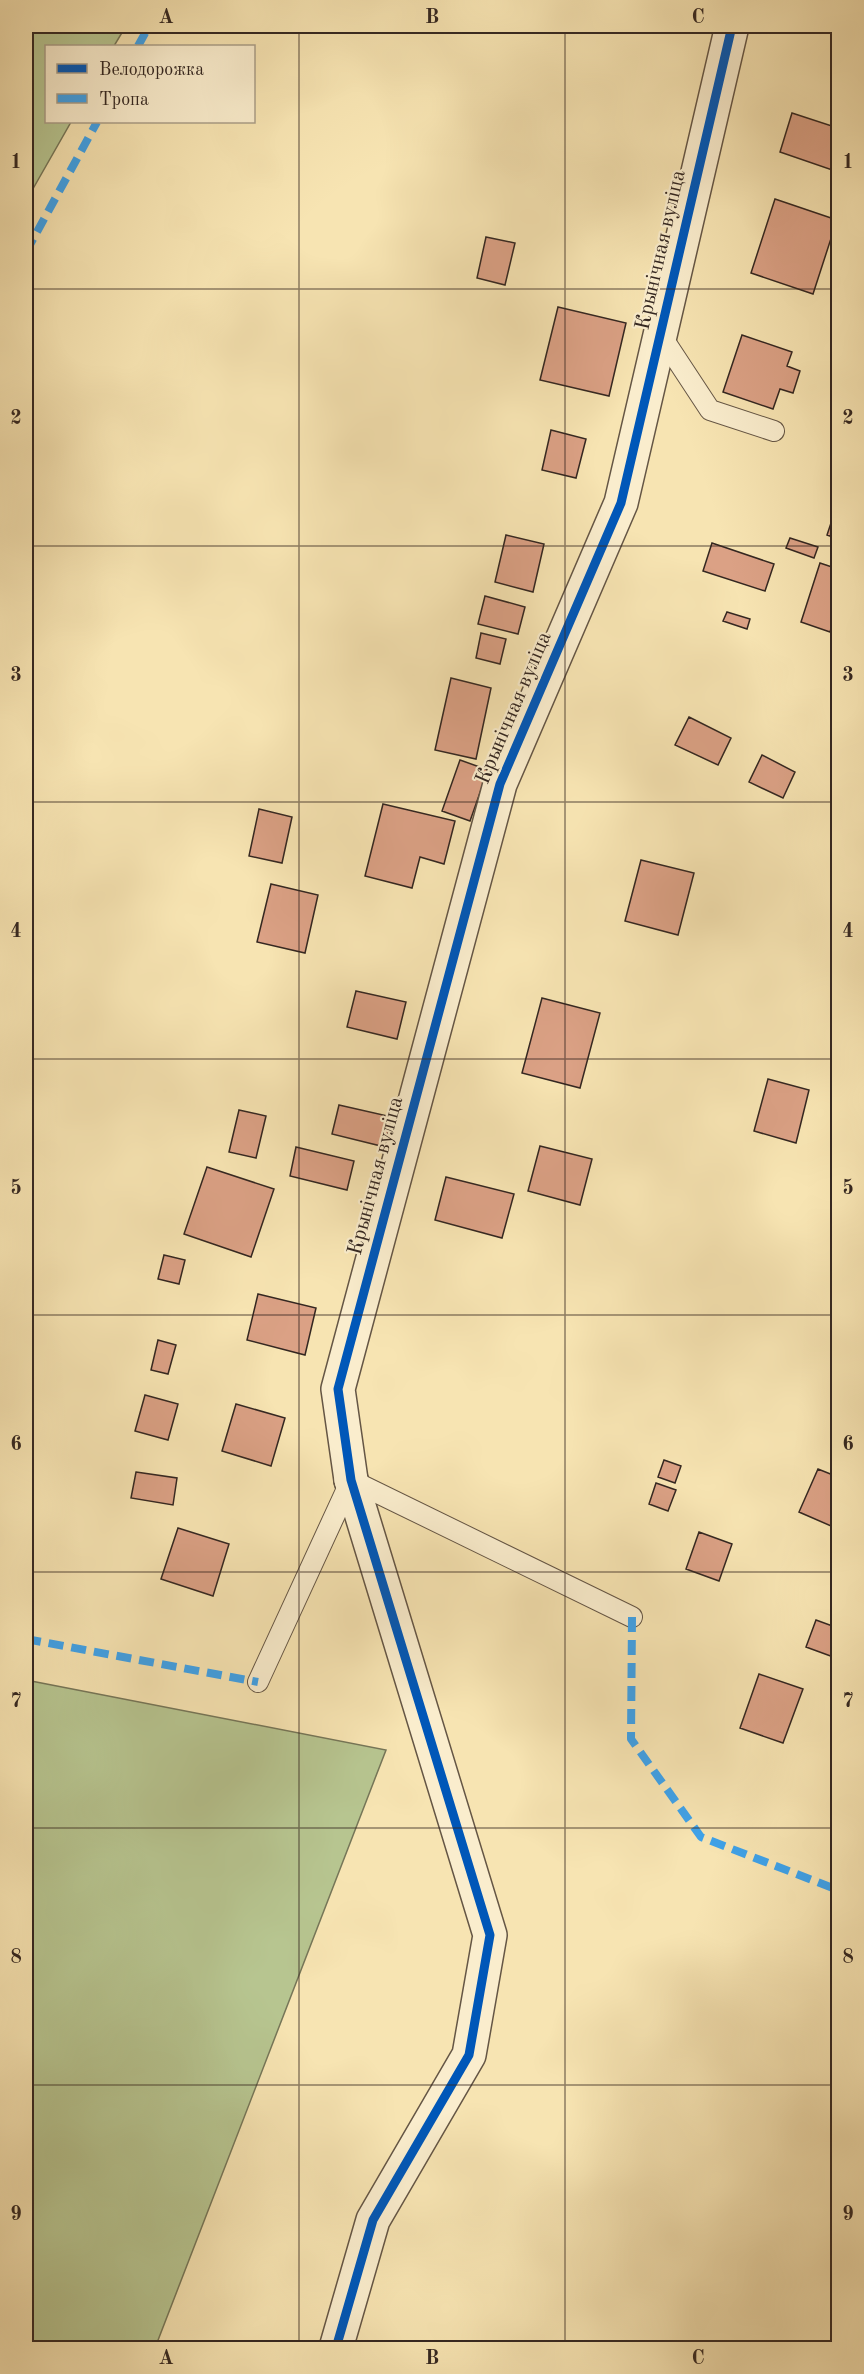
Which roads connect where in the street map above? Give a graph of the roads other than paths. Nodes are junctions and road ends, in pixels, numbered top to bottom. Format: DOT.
graph roads {
  1 [pos="732,26"];
  2 [pos="660,334"];
  3 [pos="774,430"];
  4 [pos="351,1480"];
  5 [pos="632,1617"];
  6 [pos="258,1682"];
  7 [pos="336,2349"];
  1 -- 2 [label="street, Крынічная вуліца"];
  2 -- 3 [label="lane"];
  2 -- 4 [label="street, Крынічная вуліца"];
  4 -- 5 [label="lane"];
  4 -- 6 [label="lane"];
  4 -- 7 [label="street, Крынічная вуліца"];
}
